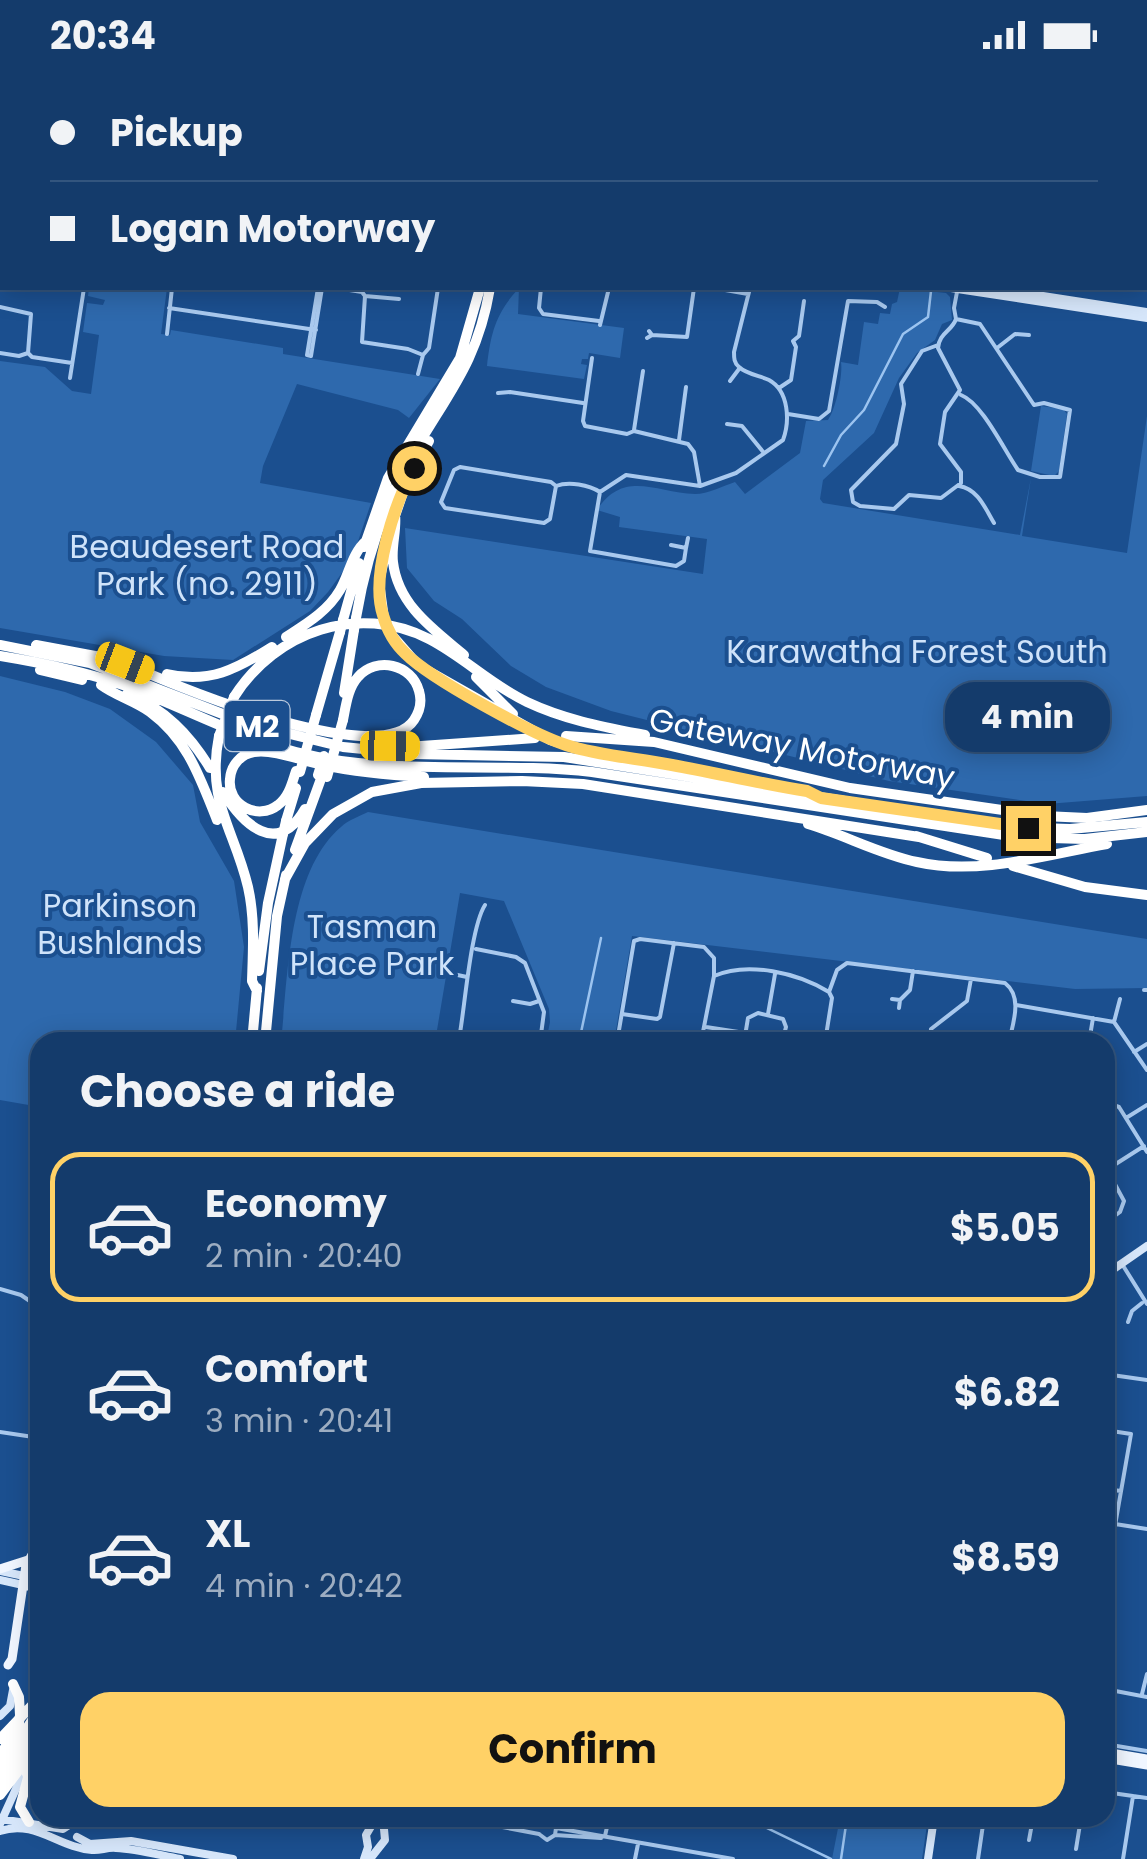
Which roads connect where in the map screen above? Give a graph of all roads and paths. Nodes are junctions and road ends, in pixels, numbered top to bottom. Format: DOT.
graph roads {
  1 [pos="84,290"];
  2 [pos="172,290"];
  3 [pos="320,290"];
  4 [pos="350,290"];
  5 [pos="438,290"];
  6 [pos="480,290"];
  7 [pos="489,290"];
  8 [pos="541,290"];
  9 [pos="608,290"];
  10 [pos="694,290"];
  11 [pos="955,290"];
  12 [pos="992,290"];
  13 [pos="749,291"];
  14 [pos="365,296"];
  15 [pos="399,298"];
  16 [pos="804,301"];
  17 [pos="0,307"];
  18 [pos="885,307"];
  19 [pos="170,308"];
  20 [pos="1147,315"];
  21 [pos="956,319"];
  22 [pos="166,334"];
  23 [pos="649,335"];
  24 [pos="1029,335"];
  25 [pos="785,340"];
  26 [pos="793,340"];
  27 [pos="938,346"];
  28 [pos="998,348"];
  29 [pos="0,353"];
  30 [pos="28,353"];
  31 [pos="423,355"];
  32 [pos="592,358"];
  33 [pos="72,364"];
  34 [pos="740,368"];
  35 [pos="644,371"];
  36 [pos="418,374"];
  37 [pos="70,378"];
  38 [pos="730,381"];
  39 [pos="686,387"];
  40 [pos="779,388"];
  41 [pos="498,393"];
  42 [pos="959,394"];
  43 [pos="584,404"];
  44 [pos="788,414"];
  45 [pos="438,417"];
  46 [pos="727,424"];
  47 [pos="634,432"];
  48 [pos="679,440"];
  49 [pos="764,454"];
  50 [pos="556,486"];
  51 [pos="700,486"];
  52 [pos="960,486"];
  53 [pos="600,492"];
  54 [pos="396,514"];
  55 [pos="994,523"];
  56 [pos="688,538"];
  57 [pos="366,541"];
  58 [pos="671,546"];
  59 [pos="686,548"];
  60 [pos="348,625"];
  61 [pos="0,652"];
  62 [pos="454,655"];
  63 [pos="119,660"];
  64 [pos="101,685"];
  65 [pos="524,700"];
  66 [pos="341,719"];
  67 [pos="534,734"];
  68 [pos="566,736"];
  69 [pos="361,750"];
  70 [pos="716,756"];
  71 [pos="210,768"];
  72 [pos="298,771"];
  73 [pos="322,778"];
  74 [pos="459,782"];
  75 [pos="223,792"];
  76 [pos="821,798"];
  77 [pos="764,800"];
  78 [pos="744,810"];
  79 [pos="1147,810"];
  80 [pos="1147,822"];
  81 [pos="1141,833"];
  82 [pos="919,837"];
  83 [pos="235,850"];
  84 [pos="988,858"];
  85 [pos="1013,866"];
  86 [pos="285,879"];
  87 [pos="1147,895"];
  88 [pos="485,905"];
  89 [pos="674,943"];
  90 [pos="474,949"];
  91 [pos="913,971"];
  92 [pos="775,972"];
  93 [pos="448,973"];
  94 [pos="467,976"];
  95 [pos="714,976"];
  96 [pos="971,978"];
  97 [pos="257,991"];
  98 [pos="829,992"];
  99 [pos="892,999"];
  100 [pos="1120,999"];
  101 [pos="900,1000"];
  102 [pos="513,1001"];
  103 [pos="539,1002"];
  104 [pos="1016,1005"];
  105 [pos="900,1008"];
  106 [pos="622,1014"];
  107 [pos="768,1014"];
  108 [pos="1093,1018"];
  109 [pos="1114,1022"];
  110 [pos="706,1026"];
  111 [pos="924,1027"];
  112 [pos="931,1029"];
  113 [pos="253,1032"];
  114 [pos="266,1032"];
  115 [pos="460,1032"];
  116 [pos="541,1032"];
  117 [pos="619,1032"];
  118 [pos="704,1032"];
  119 [pos="739,1032"];
  120 [pos="745,1032"];
  121 [pos="784,1032"];
  122 [pos="827,1032"];
  123 [pos="931,1032"];
  124 [pos="1011,1032"];
  125 [pos="1091,1032"];
  126 [pos="1147,1044"];
  127 [pos="1134,1052"];
  128 [pos="1147,1070"];
  129 [pos="1147,1105"];
  130 [pos="1115,1106"];
  131 [pos="1126,1118"];
  132 [pos="1145,1149"];
  133 [pos="1115,1163"];
  134 [pos="1115,1188"];
  135 [pos="1115,1215"];
  136 [pos="1147,1246"];
  137 [pos="1122,1264"];
  138 [pos="1115,1269"];
  139 [pos="0,1289"];
  140 [pos="30,1301"];
  141 [pos="1145,1303"];
  142 [pos="1128,1322"];
  143 [pos="1115,1375"];
  144 [pos="1147,1380"];
  145 [pos="0,1432"];
  146 [pos="1115,1432"];
  147 [pos="30,1436"];
  148 [pos="1115,1490"];
  149 [pos="1121,1491"];
  150 [pos="1115,1524"];
  151 [pos="1147,1530"];
  152 [pos="30,1557"];
  153 [pos="28,1560"];
  154 [pos="0,1570"];
  155 [pos="0,1580"];
  156 [pos="24,1580"];
  157 [pos="30,1580"];
  158 [pos="30,1583"];
  159 [pos="4,1666"];
  160 [pos="1147,1674"];
  161 [pos="13,1684"];
  162 [pos="1115,1691"];
  163 [pos="1144,1697"];
  164 [pos="30,1708"];
  165 [pos="0,1716"];
  166 [pos="30,1724"];
  167 [pos="0,1739"];
  168 [pos="30,1742"];
  169 [pos="1115,1746"];
  170 [pos="1147,1751"];
  171 [pos="0,1756"];
  172 [pos="1115,1757"];
  173 [pos="30,1758"];
  174 [pos="1147,1762"];
  175 [pos="30,1768"];
  176 [pos="30,1768"];
  177 [pos="0,1770"];
  178 [pos="30,1774"];
  179 [pos="25,1780"];
  180 [pos="0,1782"];
  181 [pos="1115,1793"];
  182 [pos="0,1795"];
  183 [pos="1133,1796"];
  184 [pos="1147,1798"];
  185 [pos="29,1822"];
  186 [pos="1,1823"];
  187 [pos="52,1827"];
  188 [pos="74,1827"];
  189 [pos="382,1827"];
  190 [pos="502,1827"];
  191 [pos="543,1827"];
  192 [pos="551,1827"];
  193 [pos="607,1827"];
  194 [pos="933,1827"];
  195 [pos="983,1827"];
  196 [pos="1032,1827"];
  197 [pos="1080,1827"];
  198 [pos="371,1829"];
  199 [pos="71,1831"];
  200 [pos="384,1832"];
  201 [pos="556,1832"];
  202 [pos="539,1834"];
  203 [pos="605,1836"];
  204 [pos="60,1840"];
  205 [pos="1030,1840"];
  206 [pos="638,1842"];
  207 [pos="368,1843"];
  208 [pos="70,1845"];
  209 [pos="378,1847"];
  210 [pos="1076,1848"];
  211 [pos="180,1859"];
  212 [pos="232,1859"];
  213 [pos="367,1859"];
  214 [pos="635,1859"];
  215 [pos="733,1859"];
  216 [pos="928,1859"];
  217 [pos="978,1859"];
  218 [pos="1123,1859"];
  1 -- 33 [label="street"];
  2 -- 19 [label="street"];
  3 -- 19 [label="street"];
  4 -- 14 [label="street"];
  5 -- 31 [label="street"];
  6 -- 57 [label="highway"];
  7 -- 45 [label="highway"];
  8 -- 9 [label="street"];
  10 -- 23 [label="street"];
  11 -- 21 [label="street"];
  12 -- 20 [label="street"];
  13 -- 34 [label="street"];
  14 -- 15 [label="street"];
  14 -- 31 [label="street"];
  16 -- 26 [label="street"];
  17 -- 30 [label="street"];
  18 -- 44 [label="street"];
  19 -- 22 [label="street"];
  21 -- 27 [label="street"];
  21 -- 28 [label="street"];
  24 -- 28 [label="street"];
  25 -- 26 [label="street"];
  26 -- 40 [label="street"];
  27 -- 42 [label="street"];
  27 -- 52 [label="street"];
  28 -- 42 [label="street"];
  29 -- 30 [label="street"];
  30 -- 33 [label="street"];
  31 -- 36 [label="street"];
  32 -- 43 [label="street"];
  33 -- 37 [label="street"];
  34 -- 38 [label="street"];
  34 -- 40 [label="street"];
  35 -- 47 [label="street"];
  39 -- 48 [label="street"];
  40 -- 44 [label="street"];
  41 -- 43 [label="street"];
  42 -- 52 [label="street"];
  43 -- 47 [label="street"];
  44 -- 49 [label="street"];
  45 -- 54 [label="highway"];
  45 -- 60 [label="highway"];
  46 -- 49 [label="street"];
  47 -- 48 [label="street"];
  48 -- 51 [label="street"];
  49 -- 51 [label="street"];
  50 -- 50 [label="street"];
  50 -- 53 [label="street"];
  51 -- 53 [label="street"];
  52 -- 55 [label="street"];
  53 -- 59 [label="street"];
  54 -- 65 [label="highway"];
  54 -- 67 [label="highway, bridge"];
  56 -- 59 [label="street"];
  57 -- 60 [label="highway"];
  57 -- 63 [label="highway"];
  58 -- 59 [label="street"];
  60 -- 66 [label="highway"];
  60 -- 72 [label="highway, bridge"];
  61 -- 63 [label="highway"];
  61 -- 64 [label="highway"];
  61 -- 69 [label="highway, M2"];
  61 -- 77 [label="highway, M2"];
  62 -- 65 [label="highway"];
  62 -- 67 [label="highway"];
  62 -- 83 [label="highway, bridge"];
  63 -- 66 [label="highway"];
  64 -- 71 [label="highway"];
  64 -- 83 [label="highway"];
  65 -- 70 [label="highway"];
  66 -- 73 [label="highway, bridge"];
  66 -- 73 [label="highway, bridge"];
  67 -- 69 [label="highway, M2"];
  67 -- 76 [label="highway"];
  68 -- 70 [label="highway, Gateway Motorway"];
  69 -- 76 [label="highway"];
  70 -- 79 [label="highway, Gateway Motorway"];
  72 -- 74 [label="highway"];
  72 -- 97 [label="highway, bridge"];
  73 -- 75 [label="highway"];
  73 -- 86 [label="highway"];
  74 -- 78 [label="highway"];
  74 -- 86 [label="highway"];
  76 -- 80 [label="highway"];
  77 -- 81 [label="highway"];
  77 -- 82 [label="highway, Gateway Motorway / M2"];
  78 -- 81 [label="highway"];
  78 -- 82 [label="highway"];
  82 -- 84 [label="highway, Gateway Motorway / M2"];
  83 -- 97 [label="highway"];
  85 -- 87 [label="highway"];
  86 -- 114 [label="highway"];
  88 -- 90 [label="street"];
  89 -- 95 [label="street"];
  89 -- 106 [label="street"];
  89 -- 106 [label="street"];
  90 -- 94 [label="street"];
  90 -- 103 [label="street"];
  91 -- 96 [label="street"];
  91 -- 98 [label="street"];
  91 -- 101 [label="street"];
  92 -- 95 [label="street"];
  92 -- 98 [label="street"];
  92 -- 107 [label="street"];
  93 -- 94 [label="street"];
  94 -- 115 [label="street"];
  95 -- 110 [label="street"];
  96 -- 104 [label="street"];
  96 -- 112 [label="street"];
  97 -- 113 [label="highway"];
  98 -- 122 [label="street"];
  99 -- 101 [label="street"];
  100 -- 109 [label="street"];
  101 -- 105 [label="street"];
  102 -- 103 [label="street"];
  103 -- 116 [label="street"];
  104 -- 108 [label="street"];
  104 -- 124 [label="street"];
  106 -- 117 [label="street"];
  107 -- 120 [label="street"];
  107 -- 121 [label="street"];
  108 -- 109 [label="street"];
  108 -- 125 [label="street"];
  109 -- 127 [label="street"];
  110 -- 118 [label="street"];
  110 -- 119 [label="street"];
  111 -- 112 [label="street"];
  112 -- 123 [label="street"];
  126 -- 127 [label="street"];
  127 -- 128 [label="street"];
  129 -- 131 [label="street"];
  130 -- 131 [label="street"];
  131 -- 132 [label="street"];
  132 -- 133 [label="street"];
  134 -- 135 [label="street"];
  136 -- 137 [label="street"];
  137 -- 138 [label="street"];
  137 -- 141 [label="street"];
  139 -- 140 [label="street"];
  141 -- 142 [label="street"];
  143 -- 144 [label="street"];
  145 -- 147 [label="street"];
  146 -- 149 [label="street"];
  148 -- 149 [label="street"];
  149 -- 150 [label="street"];
  150 -- 151 [label="street"];
  152 -- 153 [label="main road"];
  153 -- 154 [label="main road"];
  153 -- 156 [label="main road"];
  154 -- 156 [label="street"];
  155 -- 156 [label="street"];
  156 -- 157 [label="main road"];
  156 -- 158 [label="main road"];
  156 -- 159 [label="main road"];
  159 -- 161 [label="main road"];
  160 -- 163 [label="street"];
  161 -- 165 [label="street"];
  161 -- 171 [label="highway"];
  162 -- 163 [label="street"];
  164 -- 167 [label="highway"];
  166 -- 177 [label="highway"];
  168 -- 180 [label="highway"];
  169 -- 170 [label="street"];
  172 -- 174 [label="main road"];
  173 -- 182 [label="highway"];
  175 -- 179 [label="highway"];
  176 -- 179 [label="street"];
  178 -- 179 [label="street"];
  179 -- 185 [label="highway"];
  179 -- 186 [label="street"];
  181 -- 183 [label="street"];
  183 -- 184 [label="street"];
  183 -- 218 [label="street"];
  185 -- 186 [label="street"];
  186 -- 204 [label="street"];
  187 -- 199 [label="street"];
  188 -- 199 [label="street"];
  189 -- 200 [label="street"];
  190 -- 202 [label="street"];
  191 -- 202 [label="street"];
  192 -- 201 [label="street"];
  193 -- 203 [label="street"];
  194 -- 216 [label="street"];
  195 -- 217 [label="street"];
  196 -- 205 [label="street"];
  197 -- 210 [label="street"];
  198 -- 200 [label="street"];
  198 -- 207 [label="street"];
  199 -- 204 [label="street"];
  199 -- 208 [label="street"];
  199 -- 212 [label="street"];
  200 -- 209 [label="street"];
  201 -- 202 [label="street"];
  201 -- 203 [label="street"];
  203 -- 206 [label="street"];
  204 -- 208 [label="street"];
  206 -- 214 [label="street"];
  206 -- 215 [label="street"];
  207 -- 209 [label="street"];
  207 -- 213 [label="street"];
  208 -- 211 [label="street"];
  209 -- 213 [label="street"];
}
